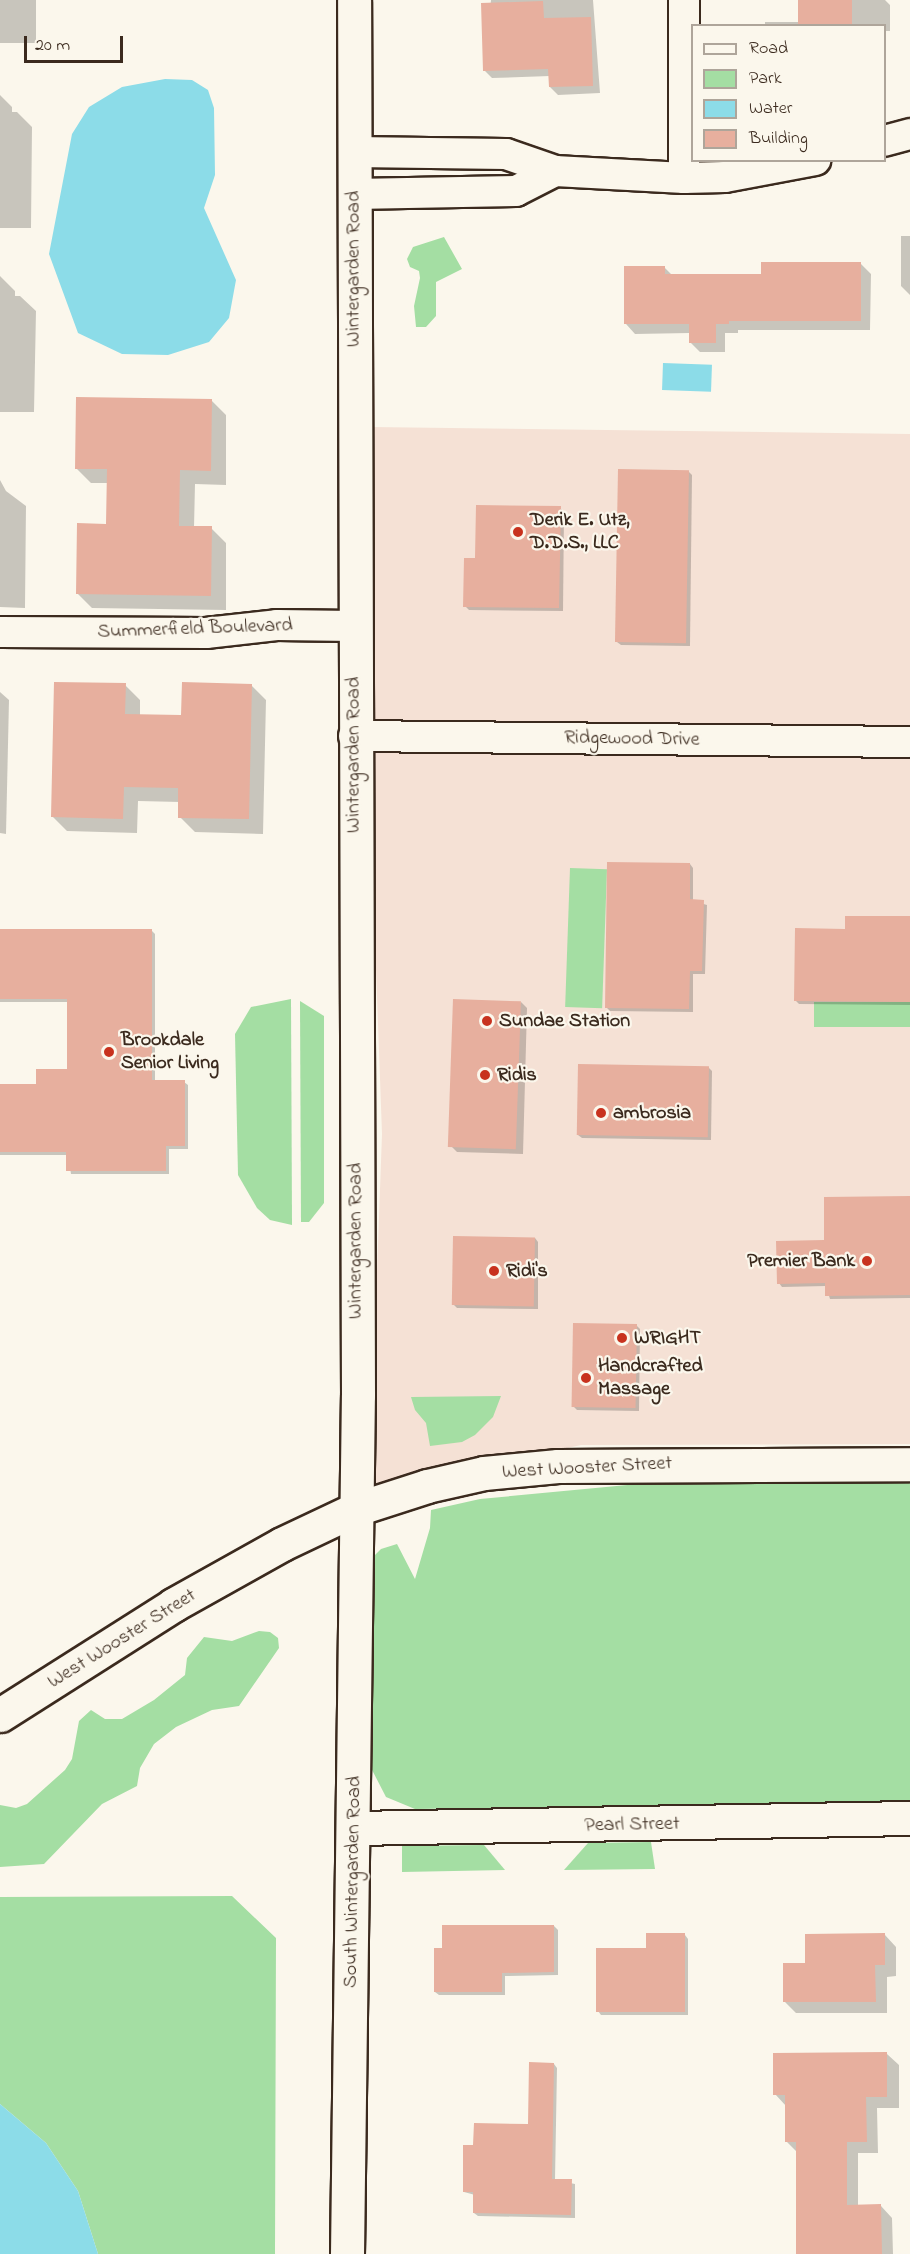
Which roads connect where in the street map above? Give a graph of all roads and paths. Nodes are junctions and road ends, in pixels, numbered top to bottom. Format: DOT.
graph roads {
  1 [pos="354,0"];
  2 [pos="684,0"];
  3 [pos="910,134"];
  4 [pos="886,141"];
  5 [pos="354,152"];
  6 [pos="804,162"];
  7 [pos="555,171"];
  8 [pos="684,178"];
  9 [pos="354,194"];
  10 [pos="354,626"];
  11 [pos="0,632"];
  12 [pos="354,736"];
  13 [pos="910,742"];
  14 [pos="910,1464"];
  15 [pos="356,1509"];
  16 [pos="0,1715"];
  17 [pos="910,1818"];
  18 [pos="354,1828"];
  19 [pos="347,2254"];
  1 -- 5 [label="street, Wintergarden Road"];
  2 -- 8 [label="street"];
  3 -- 4 [label="street"];
  5 -- 7 [label="street"];
  5 -- 9 [label="street, Wintergarden Road"];
  6 -- 8 [label="street"];
  7 -- 8 [label="street"];
  7 -- 9 [label="street"];
  9 -- 10 [label="street, Wintergarden Road"];
  10 -- 11 [label="street, Summerfield Boulevard"];
  10 -- 12 [label="street, Wintergarden Road"];
  12 -- 13 [label="street, Ridgewood Drive"];
  12 -- 15 [label="street, Wintergarden Road"];
  14 -- 15 [label="street, West Wooster Street"];
  15 -- 16 [label="street, West Wooster Street"];
  15 -- 18 [label="street, South Wintergarden Road"];
  17 -- 18 [label="street, Pearl Street"];
  18 -- 19 [label="street, South Wintergarden Road"];
}
